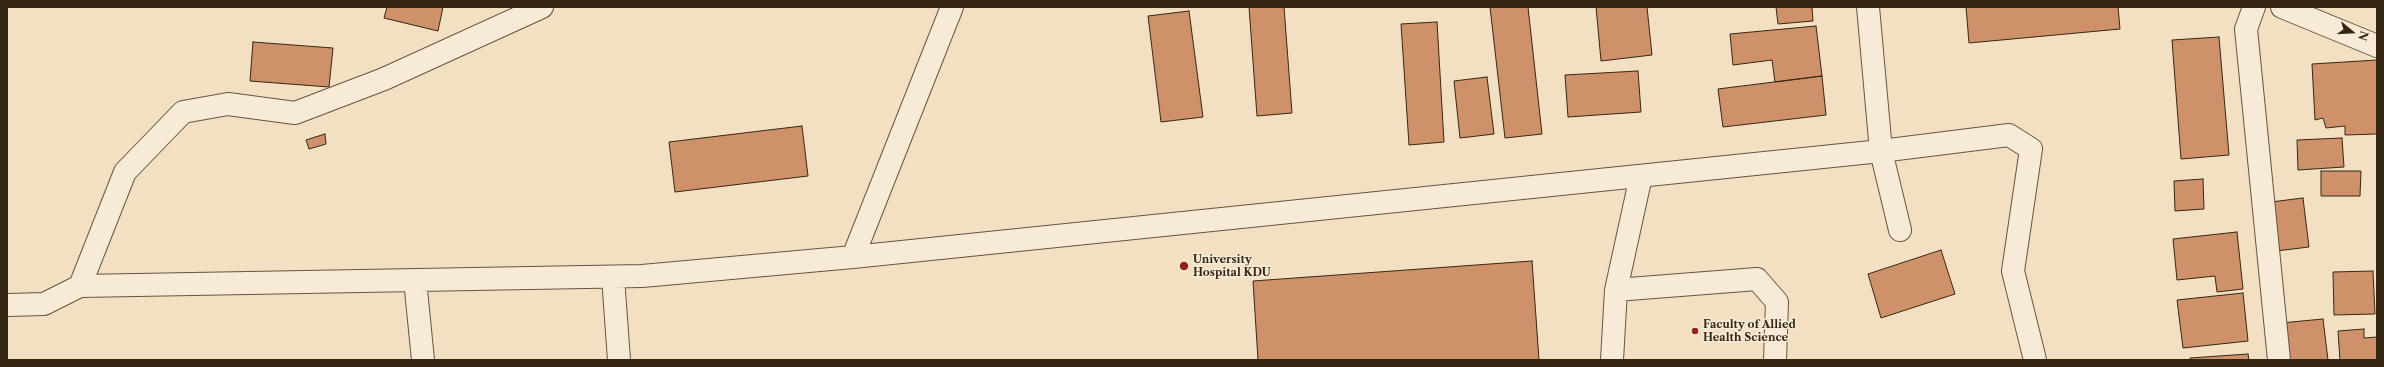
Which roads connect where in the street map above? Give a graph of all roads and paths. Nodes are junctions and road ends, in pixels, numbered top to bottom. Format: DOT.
graph roads {
  1 [pos="542,7"];
  2 [pos="952,7"];
  3 [pos="1868,7"];
  4 [pos="2254,7"];
  5 [pos="2282,7"];
  6 [pos="2377,46"];
  7 [pos="1881,151"];
  8 [pos="1641,176"];
  9 [pos="1900,230"];
  10 [pos="853,257"];
  11 [pos="613,277"];
  12 [pos="415,280"];
  13 [pos="80,286"];
  14 [pos="1616,290"];
  15 [pos="7,305"];
  16 [pos="423,360"];
  17 [pos="619,360"];
  18 [pos="1612,360"];
  19 [pos="1775,360"];
  20 [pos="2034,360"];
  21 [pos="2279,360"];
  1 -- 13 [label="street"];
  2 -- 10 [label="street"];
  3 -- 7 [label="street"];
  4 -- 21 [label="street"];
  5 -- 6 [label="street"];
  7 -- 8 [label="street"];
  7 -- 9 [label="street"];
  7 -- 20 [label="street"];
  8 -- 10 [label="street"];
  8 -- 14 [label="street"];
  10 -- 11 [label="street"];
  11 -- 12 [label="street"];
  11 -- 17 [label="street"];
  12 -- 13 [label="street"];
  12 -- 16 [label="street"];
  13 -- 15 [label="street"];
  14 -- 18 [label="street"];
  14 -- 19 [label="street"];
}
